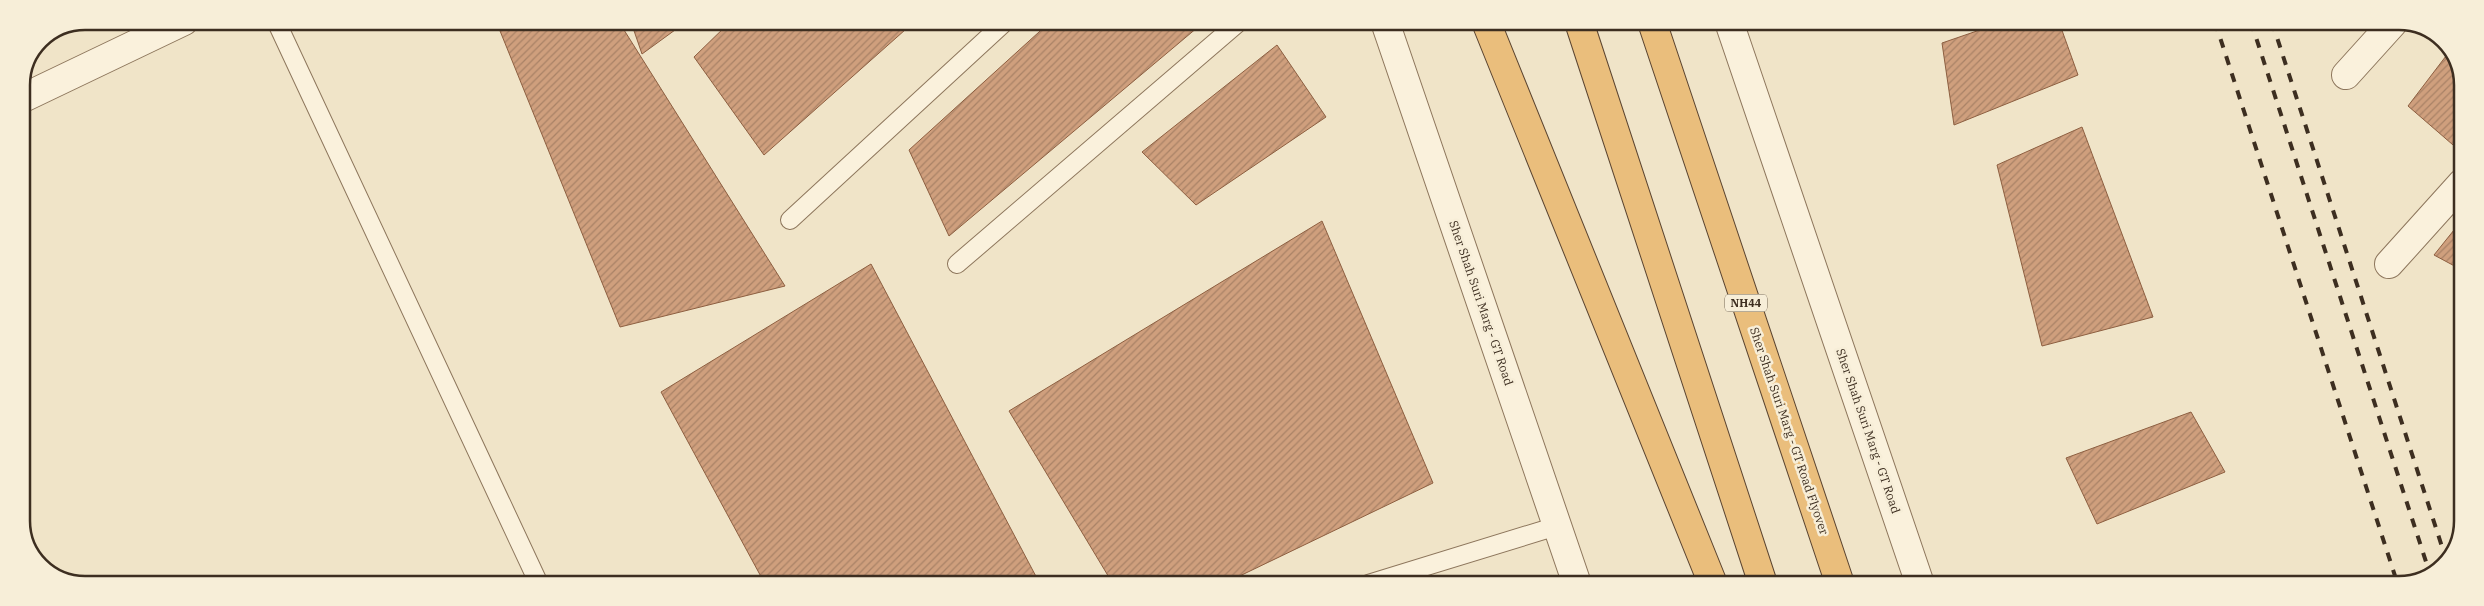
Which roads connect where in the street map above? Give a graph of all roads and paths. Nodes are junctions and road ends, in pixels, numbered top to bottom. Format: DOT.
graph roads {
  1 [pos="165,30"];
  2 [pos="280,30"];
  3 [pos="996,30"];
  4 [pos="1230,30"];
  5 [pos="1388,30"];
  6 [pos="1489,30"];
  7 [pos="1582,30"];
  8 [pos="1655,30"];
  9 [pos="1732,30"];
  10 [pos="2386,30"];
  11 [pos="2346,76"];
  12 [pos="30,95"];
  13 [pos="2454,192"];
  14 [pos="790,220"];
  15 [pos="957,264"];
  16 [pos="2389,264"];
  17 [pos="1557,526"];
  18 [pos="535,576"];
  19 [pos="1394,576"];
  20 [pos="1574,576"];
  21 [pos="1710,576"];
  22 [pos="1761,576"];
  23 [pos="1837,576"];
  24 [pos="1917,576"];
  1 -- 12 [label="street"];
  2 -- 18 [label="lane"];
  3 -- 14 [label="lane"];
  4 -- 15 [label="lane"];
  5 -- 17 [label="street, Sher Shah Suri Marg - GT Road"];
  6 -- 21 [label="highway"];
  7 -- 22 [label="highway"];
  8 -- 23 [label="highway, Sher Shah Suri Marg - GT Road Flyover / NH44"];
  9 -- 24 [label="street, Sher Shah Suri Marg - GT Road"];
  10 -- 11 [label="street"];
  13 -- 16 [label="street"];
  17 -- 19 [label="lane"];
  17 -- 20 [label="street, Sher Shah Suri Marg - GT Road"];
}
